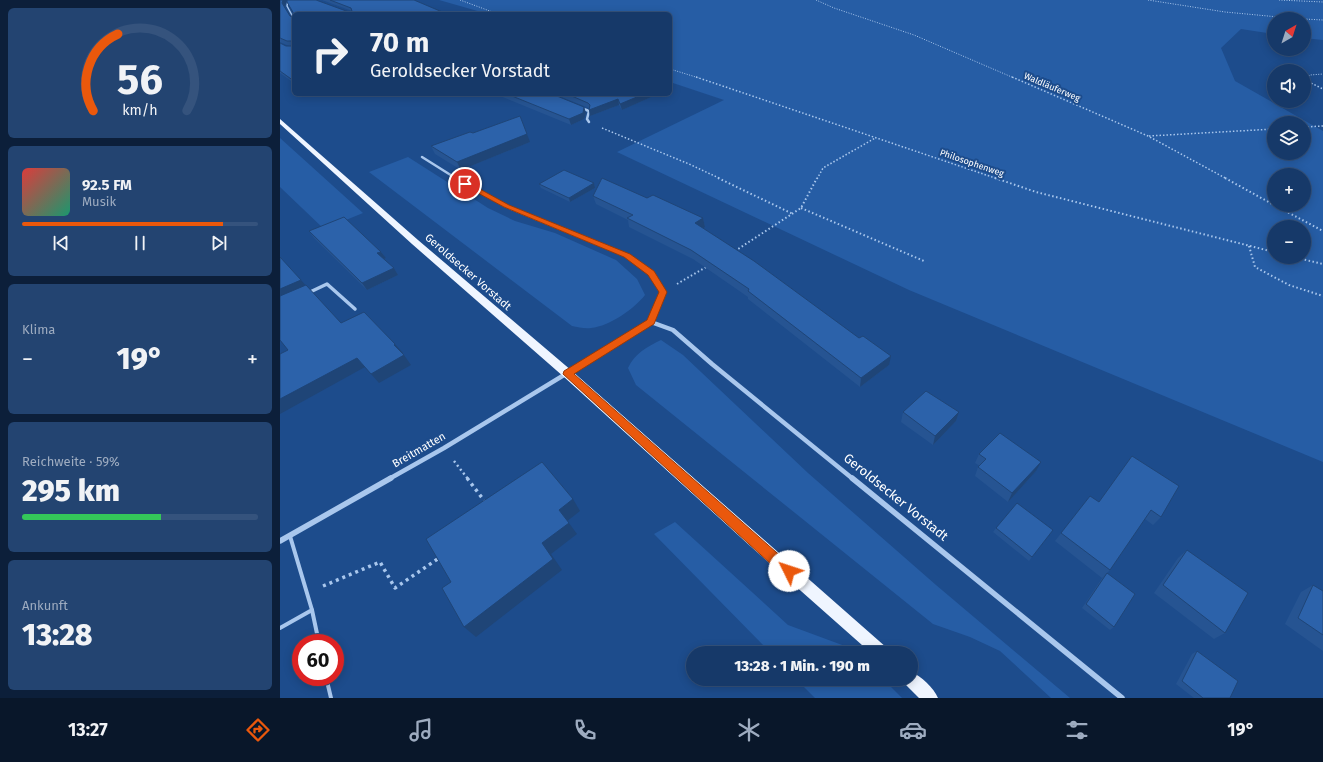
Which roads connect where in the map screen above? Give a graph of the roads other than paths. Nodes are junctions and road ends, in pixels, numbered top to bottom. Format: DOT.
graph roads {
  1 [pos="288,0"];
  2 [pos="292,15"];
  3 [pos="575,105"];
  4 [pos="280,121"];
  5 [pos="589,122"];
  6 [pos="422,157"];
  7 [pos="300,297"];
  8 [pos="354,309"];
  9 [pos="651,322"];
  10 [pos="568,374"];
  11 [pos="290,536"];
  12 [pos="280,541"];
  13 [pos="312,610"];
  14 [pos="280,628"];
  15 [pos="317,634"];
  16 [pos="874,646"];
  17 [pos="328,686"];
  18 [pos="917,686"];
  19 [pos="330,698"];
  20 [pos="930,698"];
  21 [pos="1122,698"];
  1 -- 2 [label="lane"];
  3 -- 5 [label="street"];
  4 -- 10 [label="main road, Geroldsecker Vorstadt"];
  6 -- 9 [label="street"];
  7 -- 8 [label="street"];
  9 -- 10 [label="street"];
  9 -- 21 [label="street, Geroldsecker Vorstadt"];
  10 -- 11 [label="street, Breitmatten"];
  10 -- 16 [label="main road, Geroldsecker Vorstadt"];
  11 -- 12 [label="street, Breitmatten"];
  11 -- 13 [label="lane"];
  13 -- 14 [label="lane"];
  13 -- 15 [label="lane"];
  17 -- 19 [label="lane"];
  18 -- 20 [label="main road"];
}
